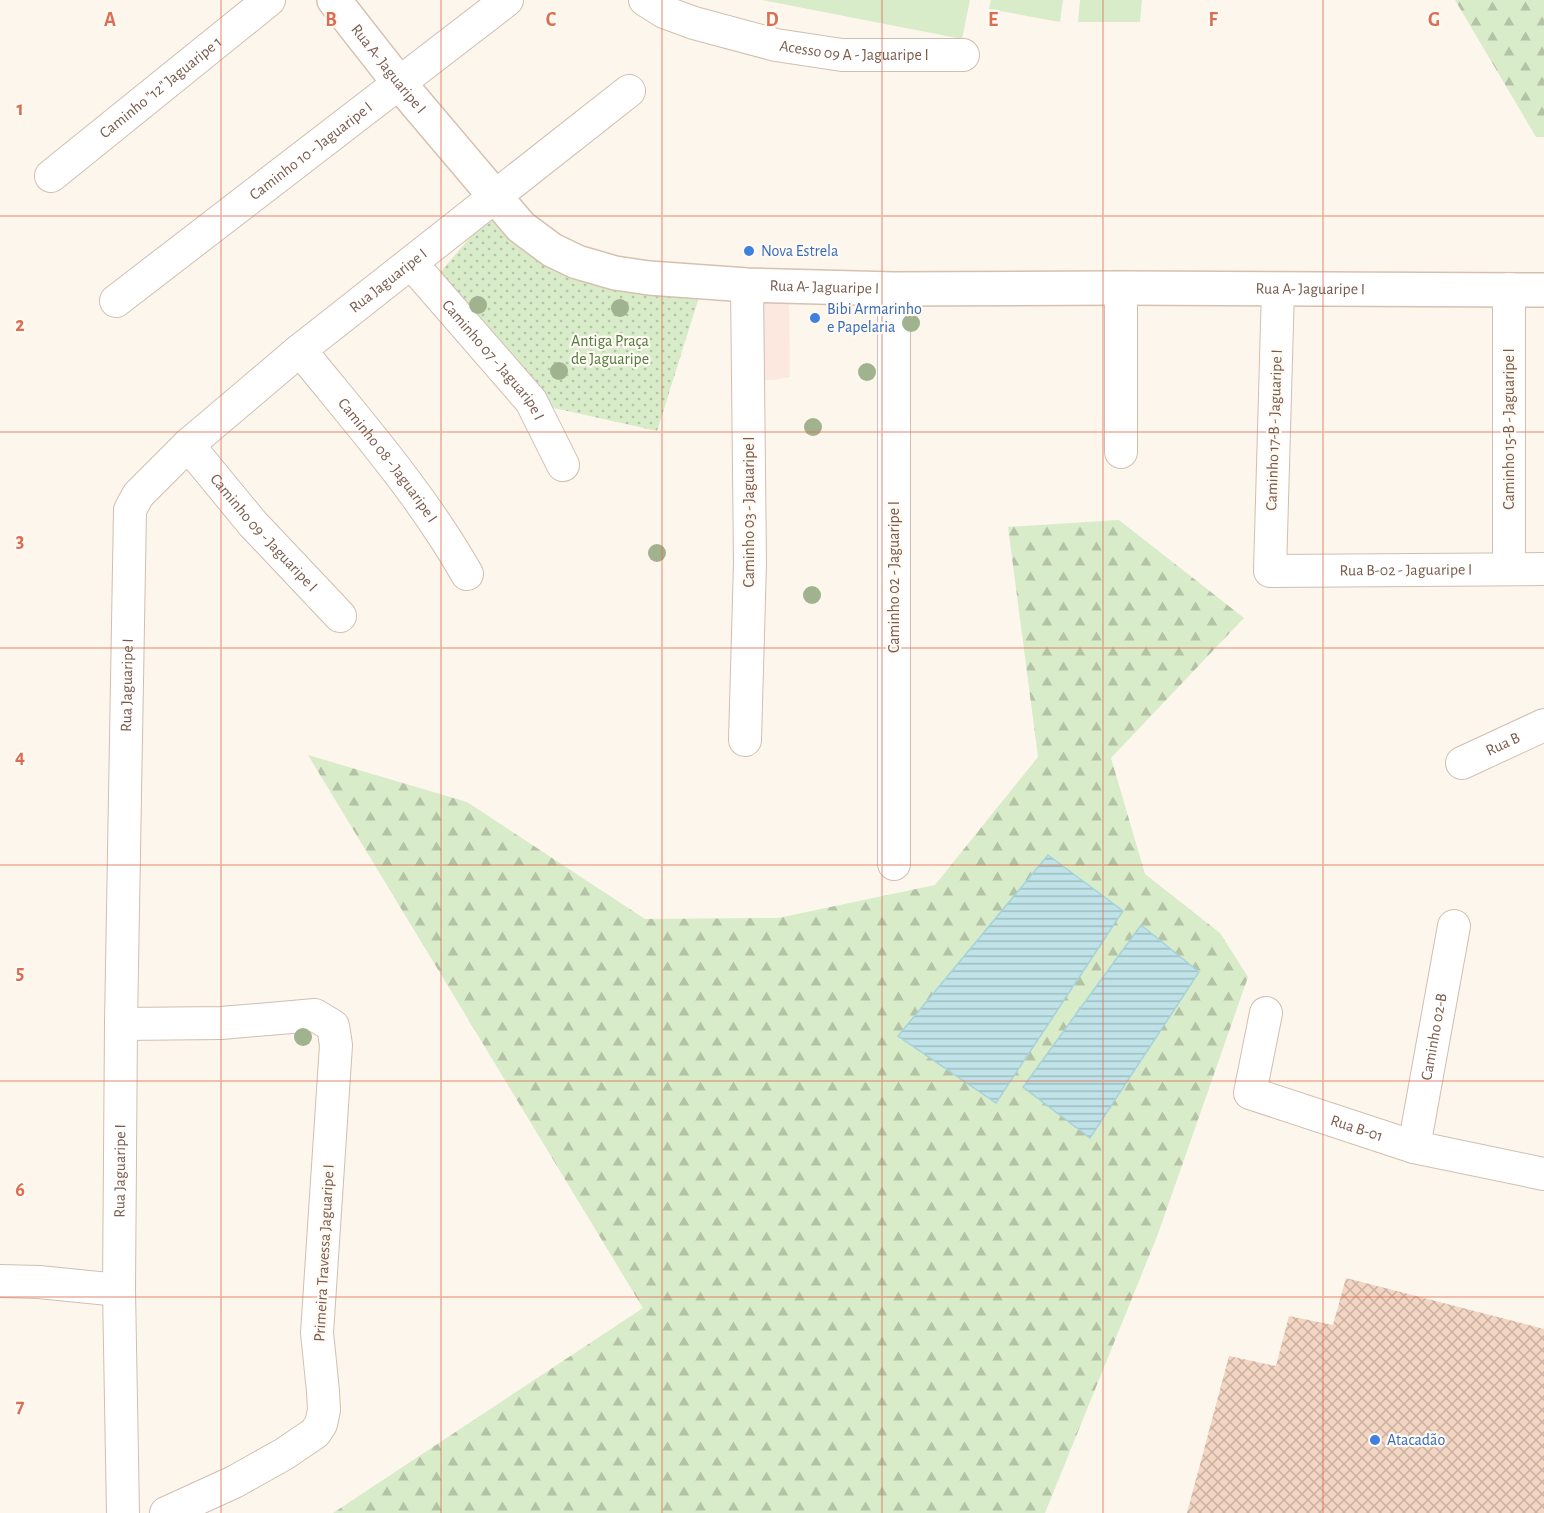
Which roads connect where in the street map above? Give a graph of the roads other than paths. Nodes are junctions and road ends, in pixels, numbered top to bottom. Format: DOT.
graph roads {
  1 [pos="270,0"];
  2 [pos="334,0"];
  3 [pos="507,0"];
  4 [pos="645,0"];
  5 [pos="963,54"];
  6 [pos="399,83"];
  7 [pos="629,91"];
  8 [pos="51,177"];
  9 [pos="495,198"];
  10 [pos="412,264"];
  11 [pos="747,285"];
  12 [pos="1121,288"];
  13 [pos="894,289"];
  14 [pos="1278,289"];
  15 [pos="1509,289"];
  16 [pos="1544,290"];
  17 [pos="116,301"];
  18 [pos="300,350"];
  19 [pos="188,445"];
  20 [pos="1121,452"];
  21 [pos="563,465"];
  22 [pos="1509,569"];
  23 [pos="1544,569"];
  24 [pos="1270,571"];
  25 [pos="467,574"];
  26 [pos="340,616"];
  27 [pos="1544,725"];
  28 [pos="745,740"];
  29 [pos="1462,763"];
  30 [pos="894,864"];
  31 [pos="1454,926"];
  32 [pos="1266,1013"];
  33 [pos="121,1024"];
  34 [pos="1414,1146"];
  35 [pos="1544,1174"];
  36 [pos="0,1281"];
  37 [pos="119,1290"];
  38 [pos="123,1513"];
  39 [pos="166,1513"];
  1 -- 8 [label="street, Caminho \"12\" Jaguaripe 1"];
  2 -- 6 [label="main road, Rua A- Jaguaripe I"];
  3 -- 6 [label="street, Caminho 10 - Jaguaripe I"];
  4 -- 5 [label="street, Acesso 09 A - Jaguaripe I"];
  6 -- 9 [label="main road, Rua A- Jaguaripe I"];
  6 -- 17 [label="street, Caminho 10 - Jaguaripe I"];
  7 -- 9 [label="street, Rua Jaguaripe I"];
  9 -- 10 [label="street, Rua Jaguaripe I"];
  9 -- 11 [label="main road, Rua A- Jaguaripe I"];
  10 -- 18 [label="street, Rua Jaguaripe I"];
  10 -- 21 [label="street, Caminho 07 - Jaguaripe I"];
  11 -- 13 [label="main road, Rua A- Jaguaripe I"];
  11 -- 28 [label="street, Caminho 03 - Jaguaripe I"];
  12 -- 13 [label="main road, Rua A- Jaguaripe I"];
  12 -- 14 [label="main road, Rua A- Jaguaripe I"];
  12 -- 20 [label="street"];
  13 -- 30 [label="street, Caminho 02 - Jaguaripe I"];
  14 -- 15 [label="main road, Rua A- Jaguaripe I"];
  14 -- 24 [label="street, Caminho 17-B - Jaguaripe I"];
  15 -- 16 [label="main road, Rua A- Jaguaripe I"];
  15 -- 22 [label="street, Caminho 15-B - Jaguaripe I"];
  18 -- 19 [label="street, Rua Jaguaripe I"];
  18 -- 25 [label="street, Caminho 08 - Jaguaripe I"];
  19 -- 26 [label="street, Caminho 09 - Jaguaripe I"];
  19 -- 33 [label="street, Rua Jaguaripe I"];
  22 -- 23 [label="street, Rua B-02 - Jaguaripe I"];
  22 -- 24 [label="street, Rua B-02 - Jaguaripe I"];
  27 -- 29 [label="street, Rua B"];
  31 -- 34 [label="street, Caminho 02-B"];
  32 -- 34 [label="street, Rua B-01"];
  33 -- 37 [label="street, Rua Jaguaripe I"];
  33 -- 39 [label="street, Primeira Travessa Jaguaripe I"];
  34 -- 35 [label="street, Rua B-01"];
  36 -- 37 [label="street"];
  37 -- 38 [label="street, Rua Jaguaripe I"];
}
